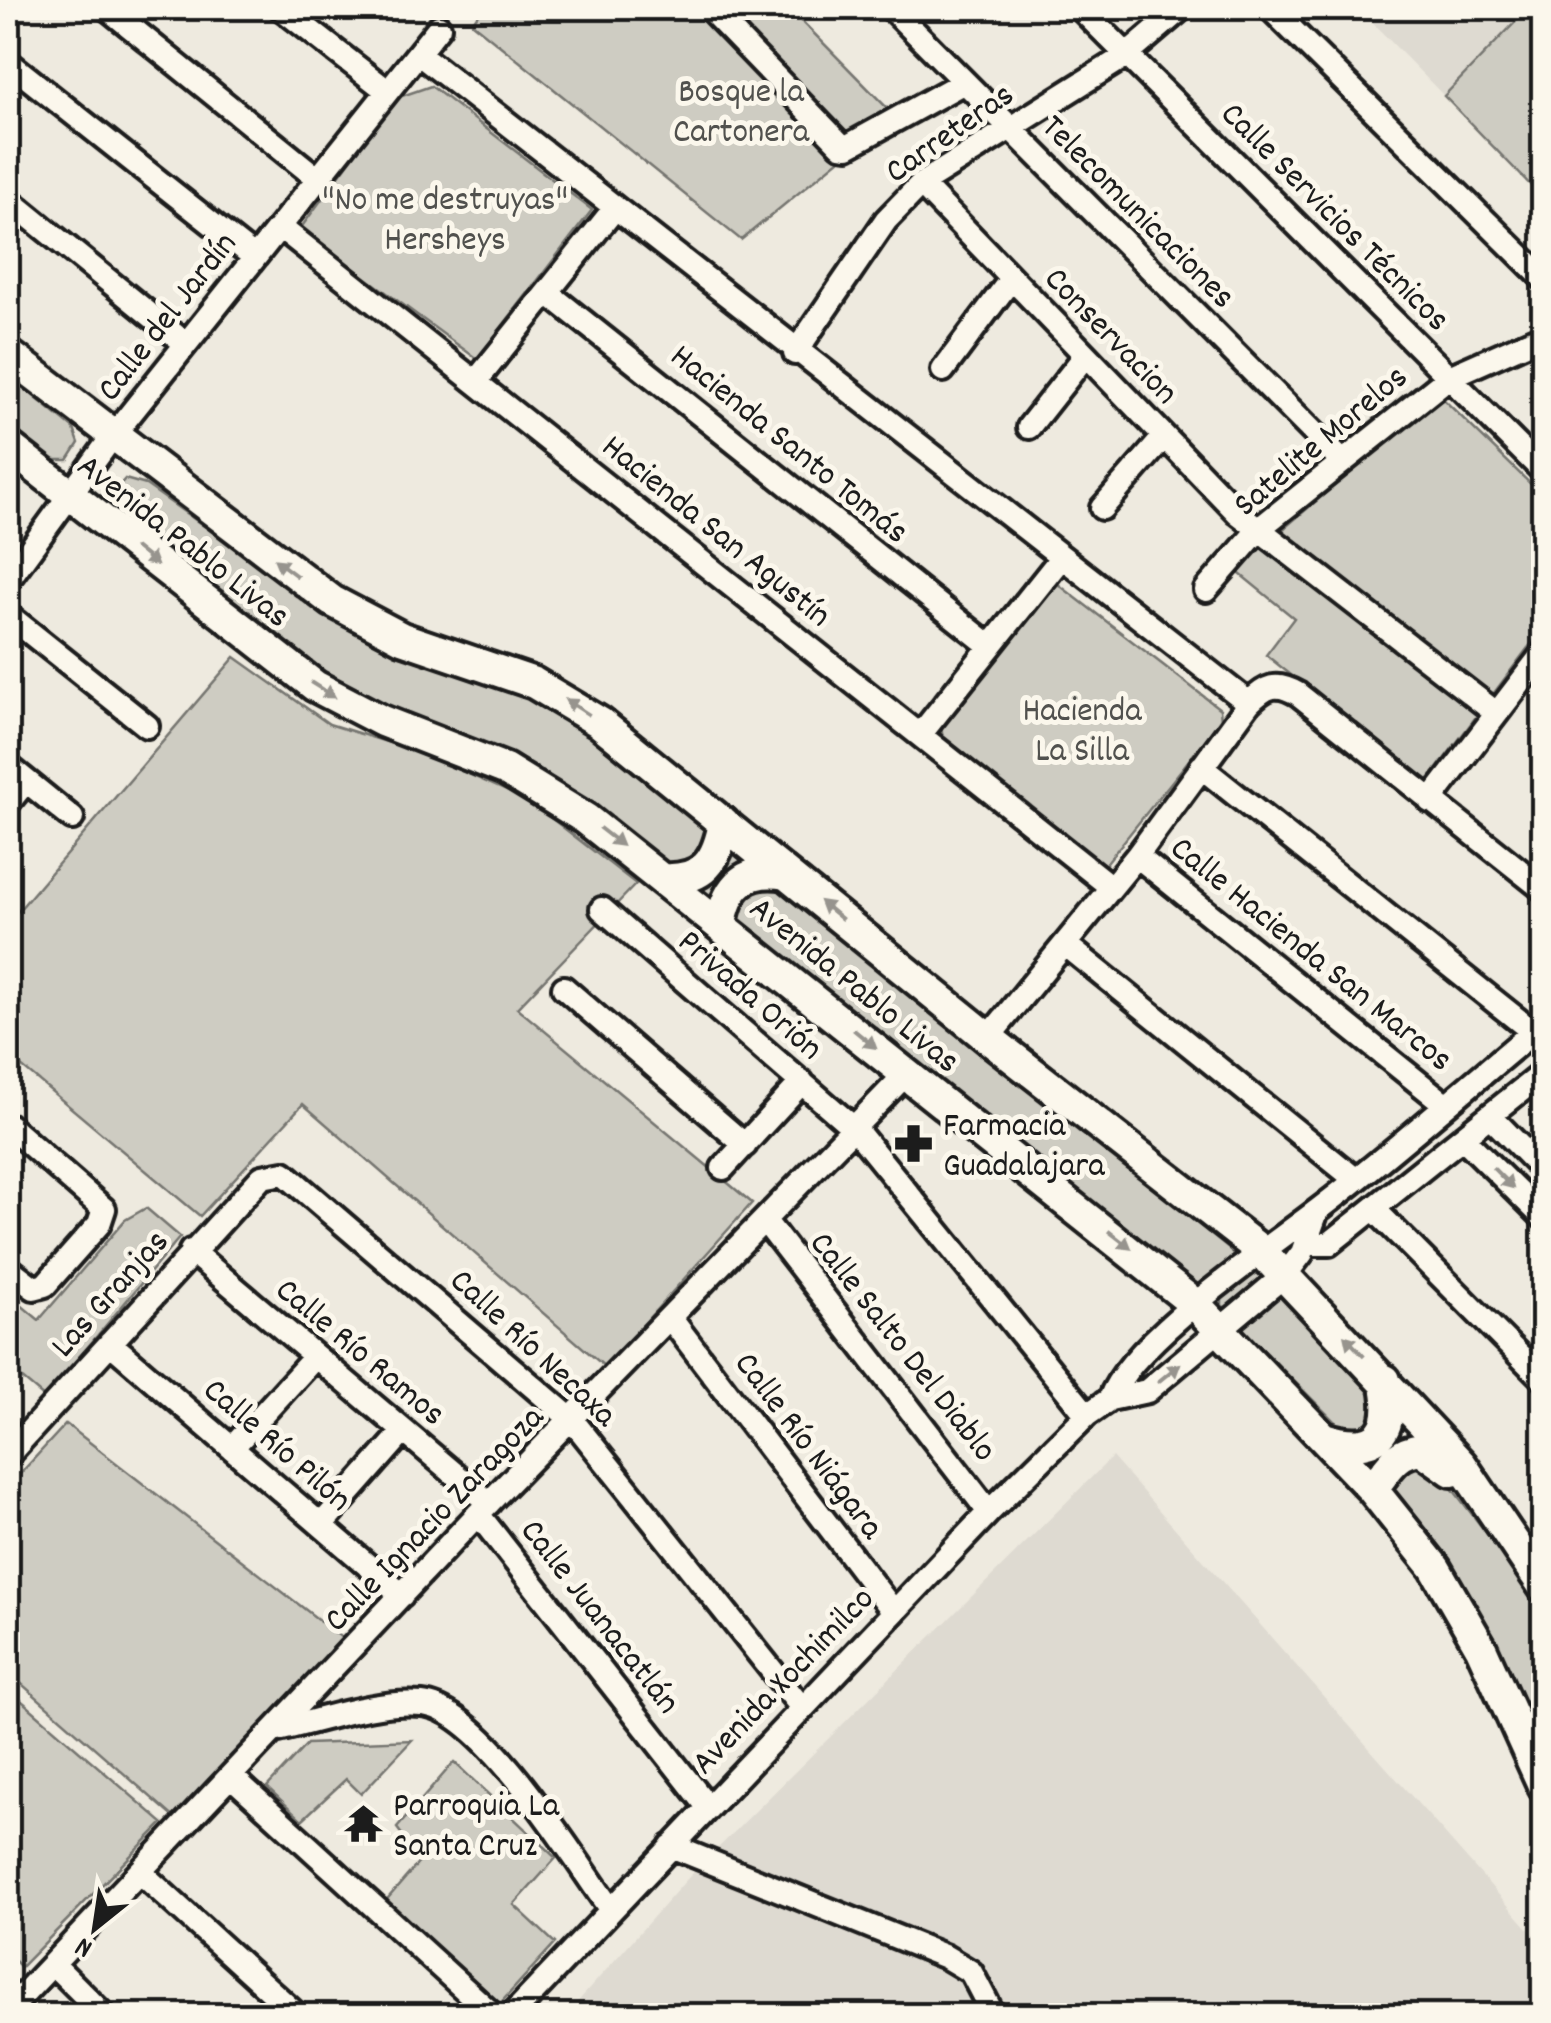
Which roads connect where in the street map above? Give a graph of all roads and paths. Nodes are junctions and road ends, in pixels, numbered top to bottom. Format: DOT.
graph roads {
  1 [pos="107,8"];
  2 [pos="281,8"];
  3 [pos="891,8"];
  4 [pos="1080,8"];
  5 [pos="1182,8"];
  6 [pos="1270,8"];
  7 [pos="717,15"];
  8 [pos="438,27"];
  9 [pos="419,54"];
  10 [pos="1127,55"];
  11 [pos="8,62"];
  12 [pos="964,82"];
  13 [pos="386,90"];
  14 [pos="1009,128"];
  15 [pos="317,178"];
  16 [pos="921,184"];
  17 [pos="8,198"];
  18 [pos="615,208"];
  19 [pos="280,227"];
  20 [pos="254,257"];
  21 [pos="1544,278"];
  22 [pos="1012,279"];
  23 [pos="548,294"];
  24 [pos="1544,335"];
  25 [pos="186,344"];
  26 [pos="795,352"];
  27 [pos="8,354"];
  28 [pos="1084,356"];
  29 [pos="944,370"];
  30 [pos="1449,377"];
  31 [pos="476,380"];
  32 [pos="1029,427"];
  33 [pos="112,437"];
  34 [pos="1164,437"];
  35 [pos="8,446"];
  36 [pos="1341,460"];
  37 [pos="1544,472"];
  38 [pos="70,495"];
  39 [pos="1102,508"];
  40 [pos="1260,528"];
  41 [pos="1061,558"];
  42 [pos="8,580"];
  43 [pos="1206,590"];
  44 [pos="8,614"];
  45 [pos="989,645"];
  46 [pos="1544,652"];
  47 [pos="1249,703"];
  48 [pos="1496,713"];
  49 [pos="147,726"];
  50 [pos="920,735"];
  51 [pos="8,766"];
  52 [pos="1201,766"];
  53 [pos="26,781"];
  54 [pos="1430,801"];
  55 [pos="8,803"];
  56 [pos="72,818"];
  57 [pos="724,823"];
  58 [pos="1137,856"];
  59 [pos="786,874"];
  60 [pos="663,878"];
  61 [pos="1542,885"];
  62 [pos="1111,887"];
  63 [pos="602,909"];
  64 [pos="721,924"];
  65 [pos="1066,945"];
  66 [pos="564,988"];
  67 [pos="1538,1028"];
  68 [pos="988,1038"];
  69 [pos="1544,1072"];
  70 [pos="907,1073"];
  71 [pos="802,1082"];
  72 [pos="1445,1104"];
  73 [pos="1490,1116"];
  74 [pos="8,1125"];
  75 [pos="856,1130"];
  76 [pos="1463,1138"];
  77 [pos="744,1146"];
  78 [pos="723,1168"];
  79 [pos="1544,1171"];
  80 [pos="262,1178"];
  81 [pos="1354,1179"];
  82 [pos="1375,1210"];
  83 [pos="1544,1218"];
  84 [pos="765,1221"];
  85 [pos="1301,1233"];
  86 [pos="1260,1250"];
  87 [pos="191,1251"];
  88 [pos="8,1268"];
  89 [pos="1286,1274"];
  90 [pos="1197,1306"];
  91 [pos="671,1318"];
  92 [pos="1222,1331"];
  93 [pos="110,1343"];
  94 [pos="315,1357"];
  95 [pos="1385,1380"];
  96 [pos="1544,1380"];
  97 [pos="1110,1399"];
  98 [pos="1087,1415"];
  99 [pos="573,1421"];
  100 [pos="404,1431"];
  101 [pos="1324,1438"];
  102 [pos="232,1448"];
  103 [pos="8,1455"];
  104 [pos="1372,1489"];
  105 [pos="483,1509"];
  106 [pos="989,1512"];
  107 [pos="321,1525"];
  108 [pos="1509,1531"];
  109 [pos="1544,1587"];
  110 [pos="402,1596"];
  111 [pos="894,1612"];
  112 [pos="802,1708"];
  113 [pos="278,1730"];
  114 [pos="231,1776"];
  115 [pos="1544,1787"];
  116 [pos="708,1808"];
  117 [pos="671,1846"];
  118 [pos="140,1872"];
  119 [pos="610,1910"];
  120 [pos="53,1964"];
  121 [pos="8,2011"];
  122 [pos="105,2016"];
  123 [pos="298,2016"];
  124 [pos="494,2016"];
  125 [pos="511,2016"];
  126 [pos="994,2016"];
  1 -- 15 [label="street"];
  2 -- 13 [label="street"];
  3 -- 12 [label="street, Telecomunicaciones"];
  4 -- 10 [label="street, Calle Servicios Técnicos"];
  5 -- 10 [label="street, Carreteras"];
  6 -- 21 [label="street"];
  7 -- 12 [label="street"];
  8 -- 9 [label="street, Calle del Jardín"];
  9 -- 13 [label="street, Calle del Jardín"];
  9 -- 18 [label="street"];
  10 -- 14 [label="street, Carreteras"];
  10 -- 30 [label="street, Calle Servicios Técnicos"];
  11 -- 20 [label="street"];
  12 -- 14 [label="street, Telecomunicaciones"];
  13 -- 15 [label="street, Calle del Jardín"];
  14 -- 16 [label="street, Carreteras"];
  14 -- 36 [label="street, Telecomunicaciones"];
  15 -- 19 [label="street, Calle del Jardín"];
  16 -- 22 [label="street, Conservacion"];
  16 -- 26 [label="street, Carreteras"];
  17 -- 25 [label="street"];
  18 -- 23 [label="street"];
  18 -- 26 [label="street"];
  19 -- 20 [label="street, Calle del Jardín"];
  19 -- 31 [label="street, Hacienda San Agustín"];
  20 -- 25 [label="street, Calle del Jardín"];
  22 -- 28 [label="street, Conservacion"];
  22 -- 29 [label="street"];
  23 -- 31 [label="street"];
  23 -- 45 [label="street, Hacienda Santo Tomás"];
  24 -- 30 [label="street, Satelite Morelos"];
  25 -- 33 [label="street, Calle del Jardín"];
  26 -- 41 [label="street"];
  27 -- 33 [label="main road, Avenida Pablo Livas"];
  28 -- 32 [label="street"];
  28 -- 34 [label="street, Conservacion"];
  30 -- 36 [label="street, Satelite Morelos"];
  30 -- 37 [label="street, Calle Servicios Técnicos"];
  31 -- 50 [label="street, Hacienda San Agustín"];
  33 -- 38 [label="street, Calle del Jardín"];
  57 -- 33 [label="main road, Avenida Pablo Livas, one-way"];
  34 -- 39 [label="street"];
  34 -- 40 [label="street, Conservacion"];
  35 -- 38 [label="main road, Avenida Pablo Livas"];
  36 -- 40 [label="street, Satelite Morelos"];
  38 -- 42 [label="street, Calle del Jardín"];
  38 -- 60 [label="main road, Avenida Pablo Livas, one-way"];
  40 -- 43 [label="street, Satelite Morelos"];
  40 -- 48 [label="street, Conservacion"];
  41 -- 45 [label="street"];
  41 -- 47 [label="street"];
  44 -- 49 [label="street"];
  45 -- 50 [label="street"];
  46 -- 48 [label="street"];
  47 -- 52 [label="street"];
  47 -- 54 [label="street"];
  48 -- 54 [label="street"];
  50 -- 62 [label="street, Hacienda San Agustín"];
  51 -- 53 [label="street"];
  52 -- 58 [label="street"];
  52 -- 67 [label="street"];
  53 -- 55 [label="street"];
  53 -- 56 [label="street"];
  54 -- 61 [label="street"];
  57 -- 59 [label="main road, Avenida Pablo Livas"];
  57 -- 60 [label="main road"];
  58 -- 62 [label="street"];
  58 -- 72 [label="street, Calle Hacienda San Marcos"];
  59 -- 64 [label="main road"];
  68 -- 59 [label="main road, Avenida Pablo Livas, one-way"];
  60 -- 64 [label="main road, Avenida Pablo Livas"];
  62 -- 65 [label="street"];
  63 -- 71 [label="street, Privada Orión"];
  64 -- 70 [label="main road, Avenida Pablo Livas, one-way"];
  65 -- 68 [label="street"];
  65 -- 81 [label="street"];
  66 -- 77 [label="street"];
  67 -- 72 [label="street, Avenida Xochimilco"];
  68 -- 86 [label="main road, Avenida Pablo Livas"];
  69 -- 73 [label="street"];
  70 -- 75 [label="street, Calle Ignacio Zaragoza"];
  70 -- 90 [label="main road, Avenida Pablo Livas, one-way"];
  71 -- 75 [label="street, Privada Orión"];
  71 -- 77 [label="street"];
  72 -- 81 [label="street, Avenida Xochimilco"];
  73 -- 76 [label="street"];
  73 -- 79 [label="street"];
  74 -- 88 [label="street"];
  75 -- 84 [label="street, Calle Ignacio Zaragoza"];
  75 -- 98 [label="street, Privada Orión"];
  76 -- 82 [label="street"];
  76 -- 83 [label="street, one-way"];
  77 -- 78 [label="street"];
  80 -- 87 [label="street, Las Granjas"];
  80 -- 99 [label="street, Calle Río Necaxa"];
  81 -- 85 [label="street, Avenida Xochimilco"];
  82 -- 85 [label="street"];
  82 -- 96 [label="street"];
  84 -- 91 [label="street, Calle Ignacio Zaragoza"];
  84 -- 106 [label="street, Calle Salto Del Diablo"];
  85 -- 86 [label="street, Avenida Xochimilco"];
  85 -- 89 [label="street, Avenida Xochimilco"];
  86 -- 89 [label="main road, Avenida Pablo Livas"];
  86 -- 90 [label="street, Avenida Xochimilco"];
  87 -- 93 [label="street, Las Granjas"];
  87 -- 94 [label="street, Calle Río Ramos"];
  89 -- 92 [label="street, Avenida Xochimilco"];
  95 -- 89 [label="main road, Avenida Pablo Livas, one-way"];
  90 -- 92 [label="main road, Avenida Pablo Livas"];
  90 -- 97 [label="street, Avenida Xochimilco"];
  91 -- 99 [label="street, Calle Ignacio Zaragoza"];
  91 -- 111 [label="street, Calle Río Niágara"];
  97 -- 92 [label="street, Avenida Xochimilco, one-way"];
  92 -- 101 [label="main road, Avenida Pablo Livas"];
  93 -- 102 [label="street, Calle Río Pilón"];
  93 -- 103 [label="street, Las Granjas"];
  94 -- 100 [label="street, Calle Río Ramos"];
  94 -- 102 [label="street"];
  95 -- 101 [label="main road"];
  95 -- 108 [label="main road, Avenida Pablo Livas"];
  97 -- 98 [label="street, Avenida Xochimilco"];
  98 -- 106 [label="street, Avenida Xochimilco"];
  99 -- 105 [label="street, Calle Ignacio Zaragoza"];
  99 -- 112 [label="street, Calle Río Necaxa"];
  100 -- 105 [label="street, Calle Río Ramos"];
  100 -- 107 [label="street"];
  101 -- 104 [label="main road, Avenida Pablo Livas"];
  102 -- 107 [label="street, Calle Río Pilón"];
  104 -- 108 [label="main road"];
  104 -- 115 [label="main road, Avenida Pablo Livas"];
  105 -- 110 [label="street, Calle Ignacio Zaragoza"];
  105 -- 116 [label="street, Calle Juanacatlán"];
  106 -- 111 [label="street, Avenida Xochimilco"];
  107 -- 110 [label="street, Calle Río Pilón"];
  108 -- 109 [label="main road, Avenida Pablo Livas"];
  110 -- 113 [label="street, Calle Ignacio Zaragoza"];
  111 -- 112 [label="street, Avenida Xochimilco"];
  112 -- 116 [label="street, Avenida Xochimilco"];
  113 -- 114 [label="street, Calle Ignacio Zaragoza"];
  113 -- 119 [label="street"];
  114 -- 118 [label="street, Calle Ignacio Zaragoza"];
  114 -- 124 [label="street"];
  116 -- 117 [label="street, Avenida Xochimilco"];
  117 -- 119 [label="street, Avenida Xochimilco"];
  117 -- 126 [label="street"];
  118 -- 120 [label="street, Calle Ignacio Zaragoza"];
  118 -- 123 [label="street"];
  119 -- 125 [label="street, Avenida Xochimilco"];
  120 -- 121 [label="street, Calle Ignacio Zaragoza"];
  120 -- 122 [label="street"];
}
